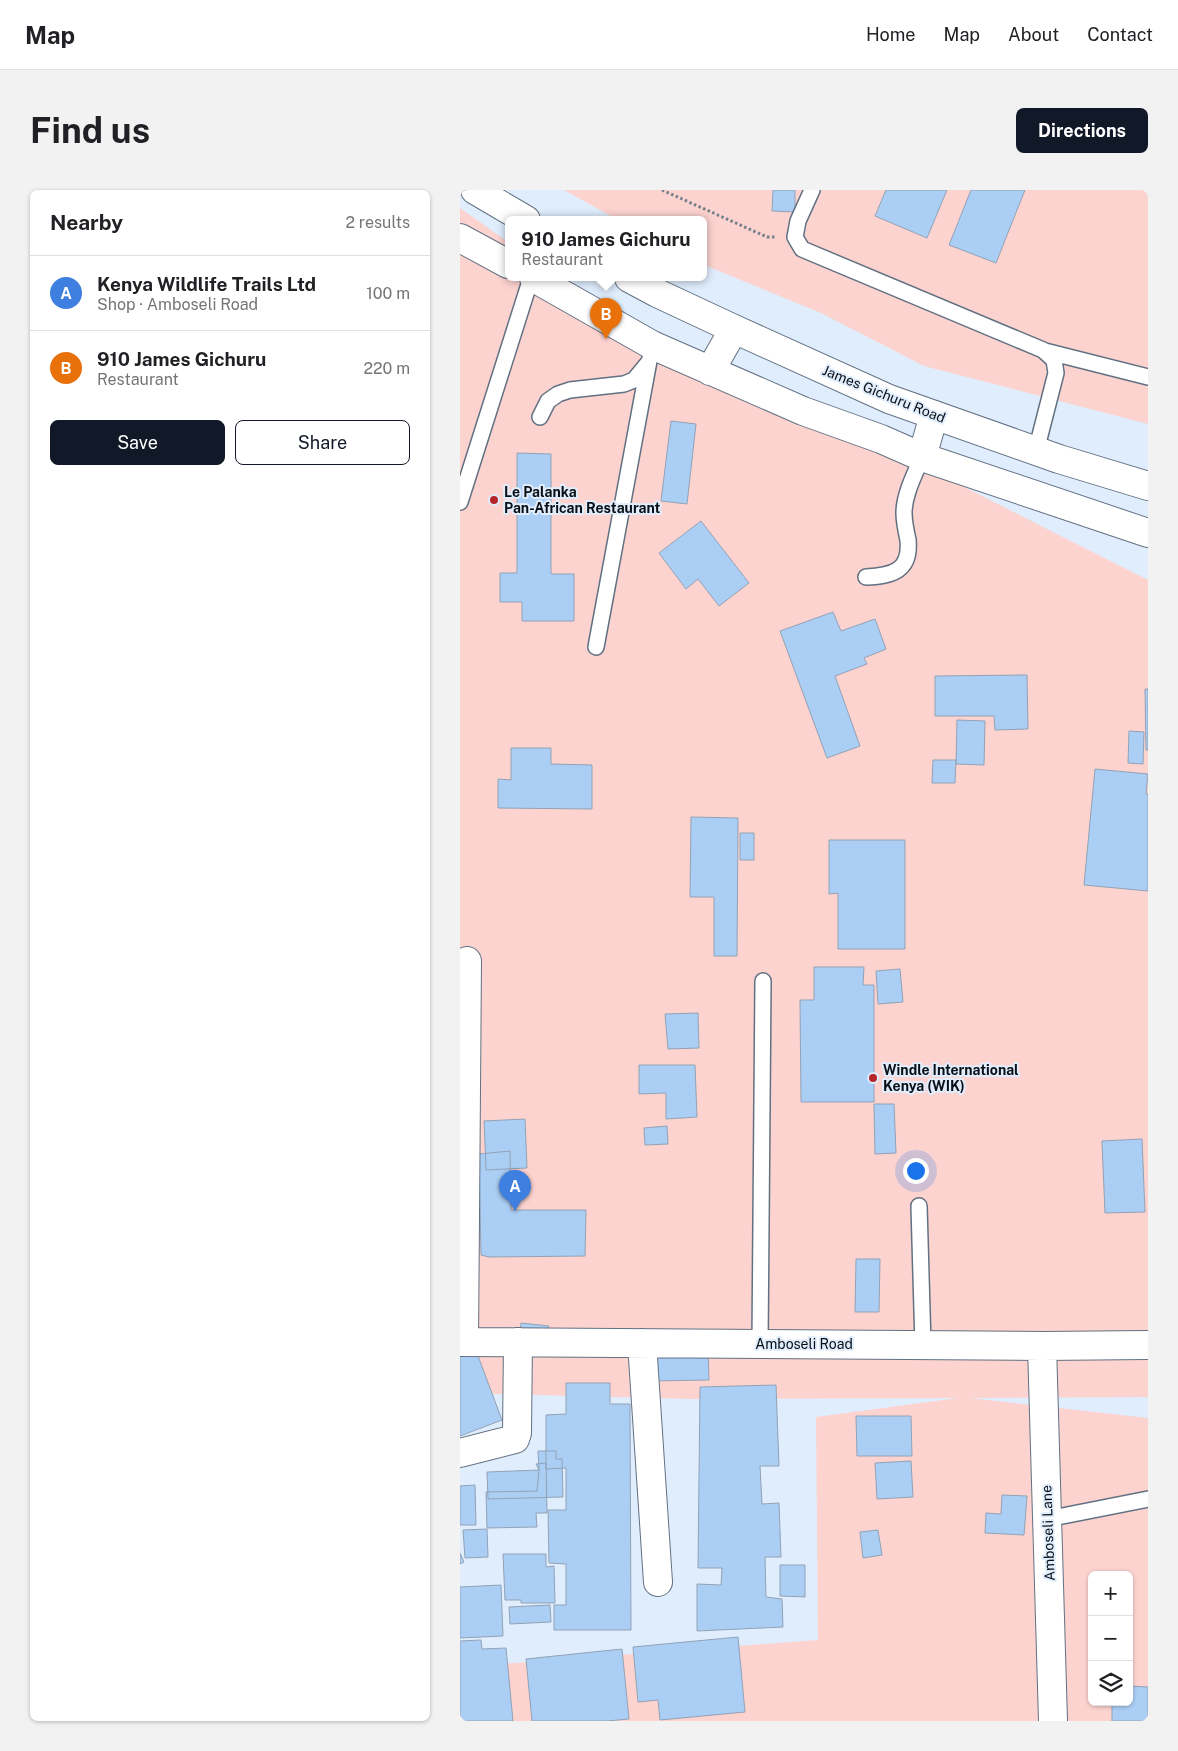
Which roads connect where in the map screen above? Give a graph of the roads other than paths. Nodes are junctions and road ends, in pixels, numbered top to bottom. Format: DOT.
graph roads {
  1 [pos="475,190"];
  2 [pos="812,190"];
  3 [pos="519,216"];
  4 [pos="460,238"];
  5 [pos="505,262"];
  6 [pos="532,281"];
  7 [pos="538,281"];
  8 [pos="634,281"];
  9 [pos="734,329"];
  10 [pos="1043,350"];
  11 [pos="650,353"];
  12 [pos="710,371"];
  13 [pos="1148,377"];
  14 [pos="934,415"];
  15 [pos="540,417"];
  16 [pos="1036,451"];
  17 [pos="922,457"];
  18 [pos="1148,486"];
  19 [pos="460,502"];
  20 [pos="1148,533"];
  21 [pos="866,577"];
  22 [pos="596,647"];
  23 [pos="467,961"];
  24 [pos="763,981"];
  25 [pos="919,1206"];
  26 [pos="462,1342"];
  27 [pos="518,1342"];
  28 [pos="642,1343"];
  29 [pos="760,1344"];
  30 [pos="923,1345"];
  31 [pos="1148,1345"];
  32 [pos="1042,1346"];
  33 [pos="460,1453"];
  34 [pos="1148,1500"];
  35 [pos="1047,1519"];
  36 [pos="658,1582"];
  37 [pos="1053,1721"];
  1 -- 3 [label="street"];
  2 -- 10 [label="lane"];
  4 -- 5 [label="street"];
  6 -- 19 [label="lane"];
  7 -- 11 [label="street"];
  8 -- 9 [label="street, James Gichuru Road"];
  9 -- 12 [label="street"];
  9 -- 14 [label="street, James Gichuru Road"];
  10 -- 13 [label="lane"];
  10 -- 16 [label="lane"];
  11 -- 12 [label="street"];
  11 -- 15 [label="lane"];
  11 -- 22 [label="lane"];
  12 -- 17 [label="street"];
  14 -- 16 [label="street, James Gichuru Road"];
  14 -- 17 [label="street"];
  16 -- 18 [label="street, James Gichuru Road"];
  17 -- 20 [label="street"];
  17 -- 21 [label="lane"];
  23 -- 26 [label="street"];
  24 -- 29 [label="lane"];
  25 -- 30 [label="lane"];
  26 -- 27 [label="street, Amboseli Road"];
  27 -- 28 [label="street, Amboseli Road"];
  27 -- 33 [label="street"];
  28 -- 29 [label="street, Amboseli Road"];
  28 -- 36 [label="street"];
  29 -- 30 [label="street, Amboseli Road"];
  30 -- 32 [label="street, Amboseli Road"];
  31 -- 32 [label="street, Amboseli Road"];
  32 -- 35 [label="street, Amboseli Lane"];
  34 -- 35 [label="lane"];
  35 -- 37 [label="street, Amboseli Lane"];
}
